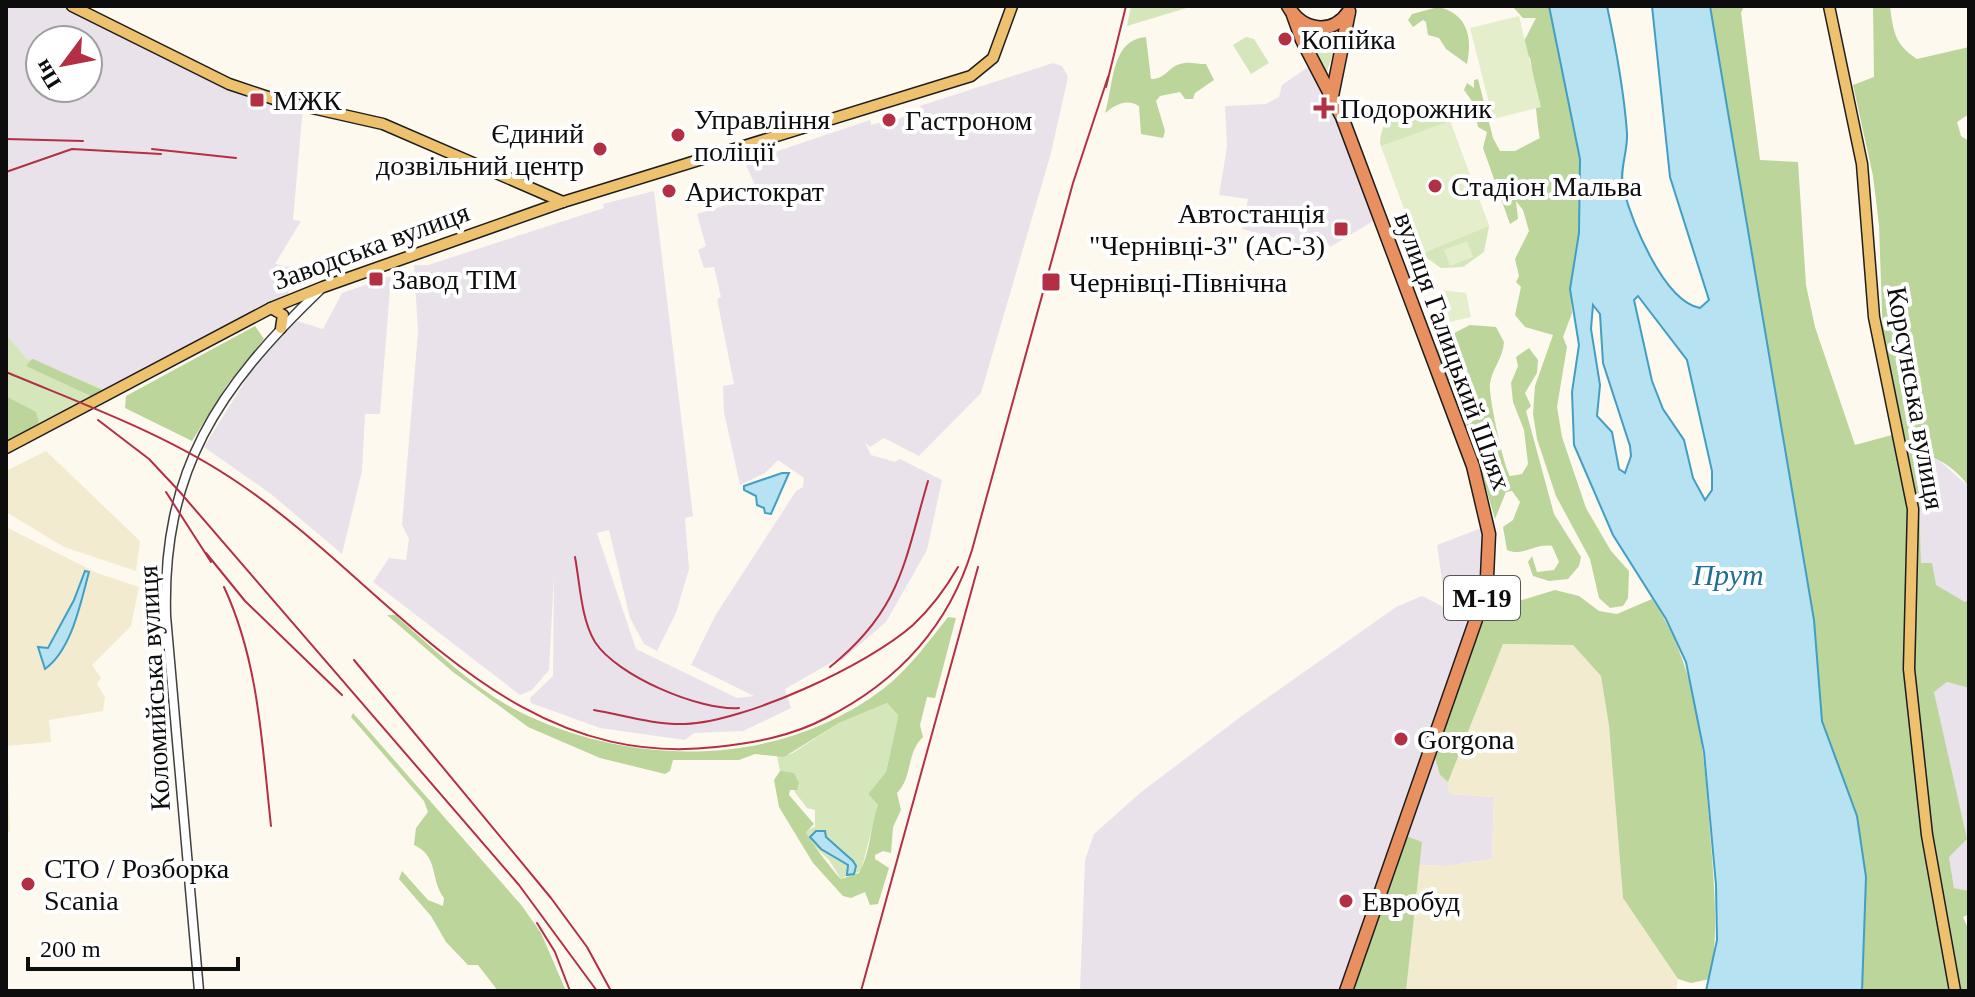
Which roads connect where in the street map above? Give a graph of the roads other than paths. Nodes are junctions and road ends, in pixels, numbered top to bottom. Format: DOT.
graph roads {
  1 [pos="72,6"];
  2 [pos="1829,6"];
  3 [pos="1012,7"];
  4 [pos="1289,8"];
  5 [pos="1351,8"];
  6 [pos="1332,96"];
  7 [pos="563,202"];
  8 [pos="323,287"];
  9 [pos="271,308"];
  10 [pos="281,328"];
  11 [pos="6,448"];
  12 [pos="199,991"];
  13 [pos="1346,991"];
  14 [pos="1955,991"];
  1 -- 7 [label="main road"];
  2 -- 14 [label="main road, Корсунська вулиця"];
  3 -- 7 [label="main road, Заводська вулиця"];
  4 -- 5 [label="highway, М-19"];
  4 -- 6 [label="highway, вулиця Галицький Шлях / М-19"];
  5 -- 6 [label="highway, М-19"];
  6 -- 13 [label="highway, вулиця Галицький Шлях / М-19"];
  7 -- 8 [label="main road, Заводська вулиця"];
  8 -- 9 [label="main road, Заводська вулиця"];
  8 -- 10 [label="street, Коломийська вулиця"];
  9 -- 10 [label="main road"];
  9 -- 11 [label="main road, Заводська вулиця"];
  10 -- 12 [label="street, Коломийська вулиця"];
}
